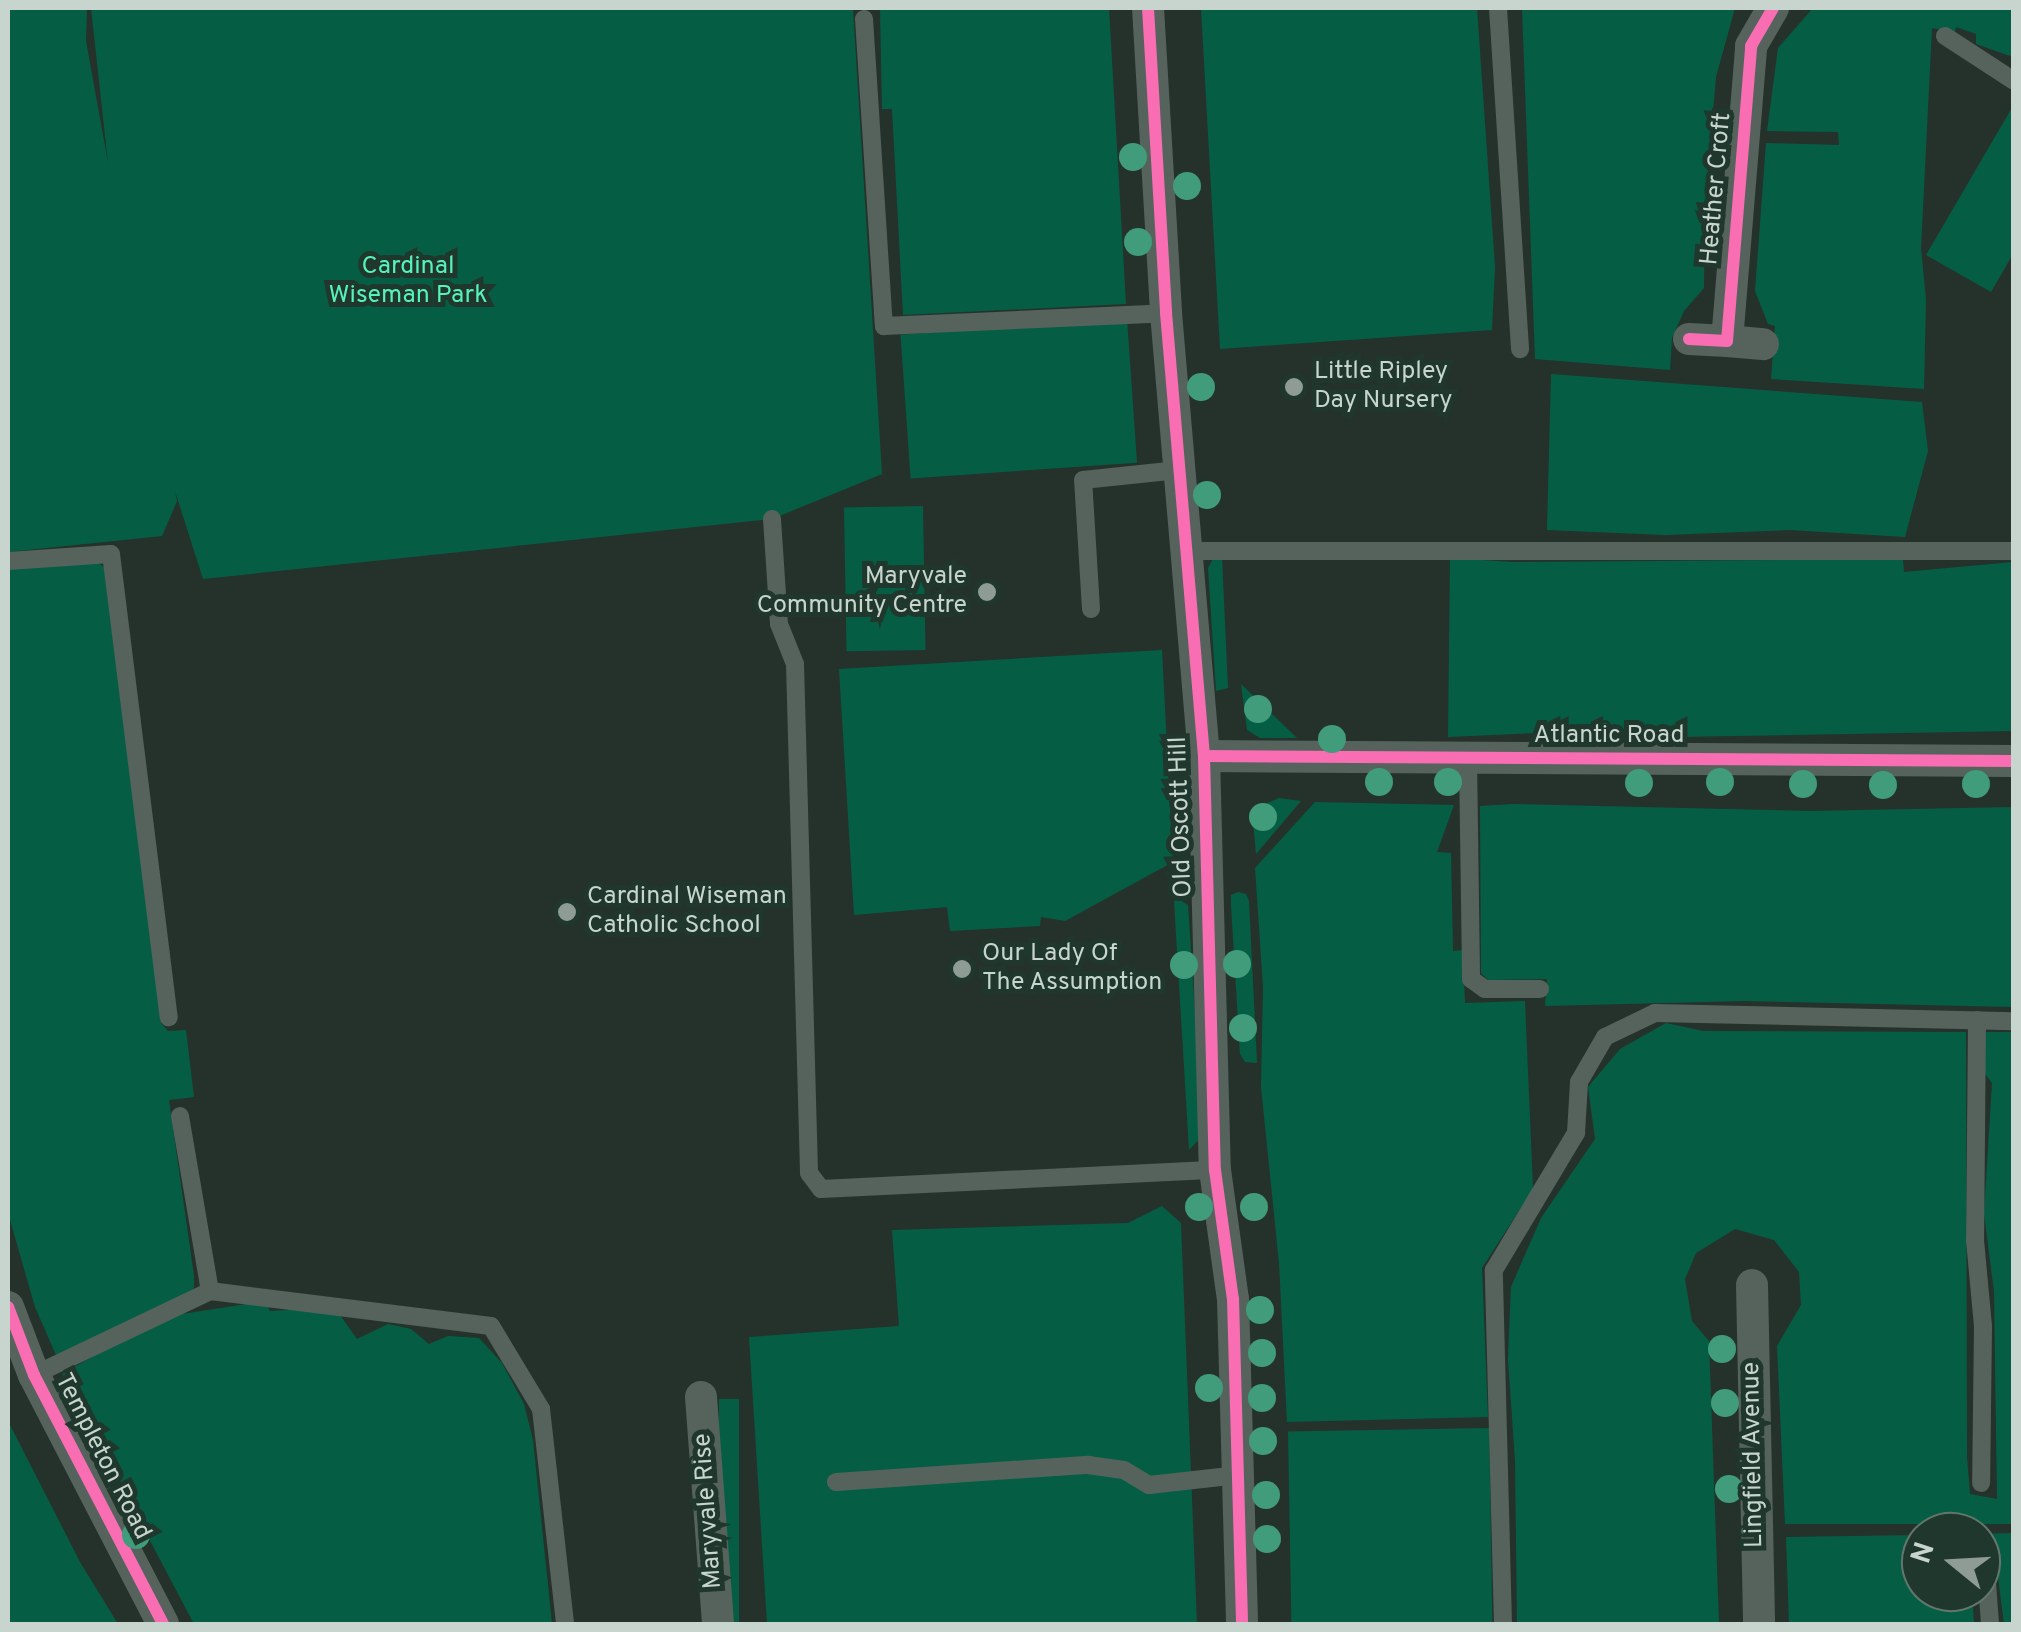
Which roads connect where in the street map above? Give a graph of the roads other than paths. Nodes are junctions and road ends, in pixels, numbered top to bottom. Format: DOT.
graph roads {
  1 [pos="1148,8"];
  2 [pos="1498,8"];
  3 [pos="1773,8"];
  4 [pos="864,19"];
  5 [pos="1945,36"];
  6 [pos="2014,81"];
  7 [pos="1166,313"];
  8 [pos="1688,339"];
  9 [pos="1727,342"];
  10 [pos="1764,344"];
  11 [pos="1520,348"];
  12 [pos="1178,470"];
  13 [pos="772,519"];
  14 [pos="1184,551"];
  15 [pos="2014,552"];
  16 [pos="8,561"];
  17 [pos="1091,609"];
  18 [pos="1204,756"];
  19 [pos="1468,758"];
  20 [pos="2014,760"];
  21 [pos="1540,989"];
  22 [pos="170,1017"];
  23 [pos="1977,1020"];
  24 [pos="2014,1021"];
  25 [pos="180,1116"];
  26 [pos="1215,1170"];
  27 [pos="1752,1284"];
  28 [pos="210,1291"];
  29 [pos="8,1307"];
  30 [pos="34,1375"];
  31 [pos="701,1398"];
  32 [pos="1238,1476"];
  33 [pos="836,1482"];
  34 [pos="1981,1483"];
  35 [pos="163,1624"];
  36 [pos="565,1624"];
  37 [pos="718,1624"];
  38 [pos="1242,1624"];
  39 [pos="1504,1624"];
  40 [pos="1759,1624"];
  1 -- 7 [label="street, Old Oscott Hill"];
  2 -- 11 [label="lane"];
  3 -- 9 [label="street, Heather Croft"];
  4 -- 7 [label="lane"];
  5 -- 6 [label="lane"];
  7 -- 12 [label="street, Old Oscott Hill"];
  8 -- 9 [label="street"];
  9 -- 10 [label="street"];
  12 -- 14 [label="street, Old Oscott Hill"];
  12 -- 17 [label="lane"];
  13 -- 26 [label="lane"];
  14 -- 15 [label="lane"];
  14 -- 18 [label="street, Old Oscott Hill"];
  16 -- 22 [label="lane"];
  18 -- 19 [label="street, Atlantic Road"];
  18 -- 26 [label="street, Old Oscott Hill"];
  19 -- 20 [label="street, Atlantic Road"];
  19 -- 21 [label="lane"];
  23 -- 24 [label="lane"];
  23 -- 34 [label="lane"];
  23 -- 39 [label="lane"];
  25 -- 28 [label="lane"];
  26 -- 32 [label="street, Old Oscott Hill"];
  27 -- 40 [label="street, Lingfield Avenue"];
  28 -- 30 [label="lane"];
  28 -- 36 [label="lane"];
  29 -- 30 [label="street, Templeton Road"];
  30 -- 35 [label="street, Templeton Road"];
  31 -- 37 [label="street, Maryvale Rise"];
  32 -- 33 [label="lane"];
  32 -- 38 [label="street, Old Oscott Hill"];
}
